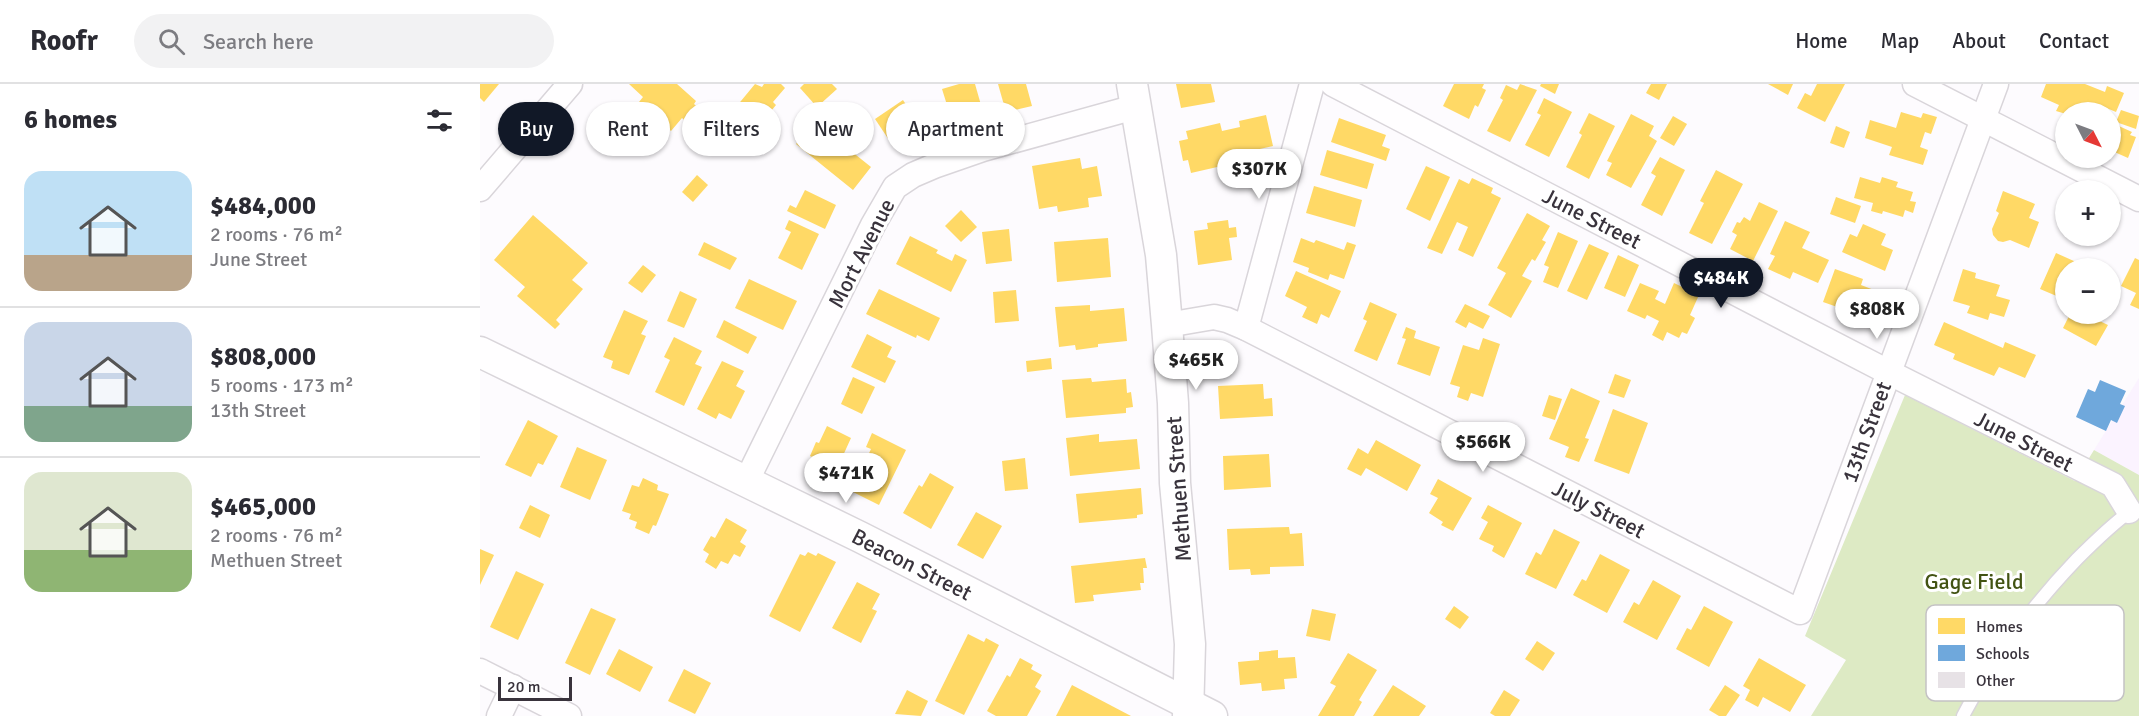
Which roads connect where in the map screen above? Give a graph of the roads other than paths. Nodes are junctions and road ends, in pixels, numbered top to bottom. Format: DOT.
graph roads {
  1 [pos="570,84"];
  2 [pos="1312,84"];
  3 [pos="1333,84"];
  4 [pos="1915,84"];
  5 [pos="1996,84"];
  6 [pos="1134,95"];
  7 [pos="1983,119"];
  8 [pos="480,189"];
  9 [pos="2139,199"];
  10 [pos="1167,325"];
  11 [pos="1246,328"];
  12 [pos="480,352"];
  13 [pos="1888,372"];
  14 [pos="746,482"];
  15 [pos="2134,508"];
  16 [pos="2036,605"];
  17 [pos="1800,612"];
  18 [pos="480,671"];
  19 [pos="513,687"];
  20 [pos="1972,701"];
  21 [pos="1196,712"];
  22 [pos="499,716"];
  23 [pos="569,716"];
  24 [pos="1963,716"];
  1 -- 8 [label="street"];
  2 -- 11 [label="street"];
  3 -- 13 [label="street, June Street"];
  4 -- 7 [label="street"];
  5 -- 7 [label="street, 13th Street"];
  6 -- 10 [label="street, Methuen Street"];
  6 -- 14 [label="street, Mort Avenue"];
  7 -- 9 [label="street"];
  7 -- 13 [label="street, 13th Street"];
  10 -- 11 [label="street, July Street"];
  10 -- 21 [label="street, Methuen Street"];
  11 -- 17 [label="street, July Street"];
  12 -- 14 [label="street, Beacon Street"];
  13 -- 15 [label="street, June Street"];
  13 -- 17 [label="street, 13th Street"];
  14 -- 21 [label="street, Beacon Street"];
  15 -- 16 [label="lane"];
  18 -- 19 [label="street"];
  19 -- 22 [label="street"];
  19 -- 23 [label="street"];
  20 -- 24 [label="lane"];
}
